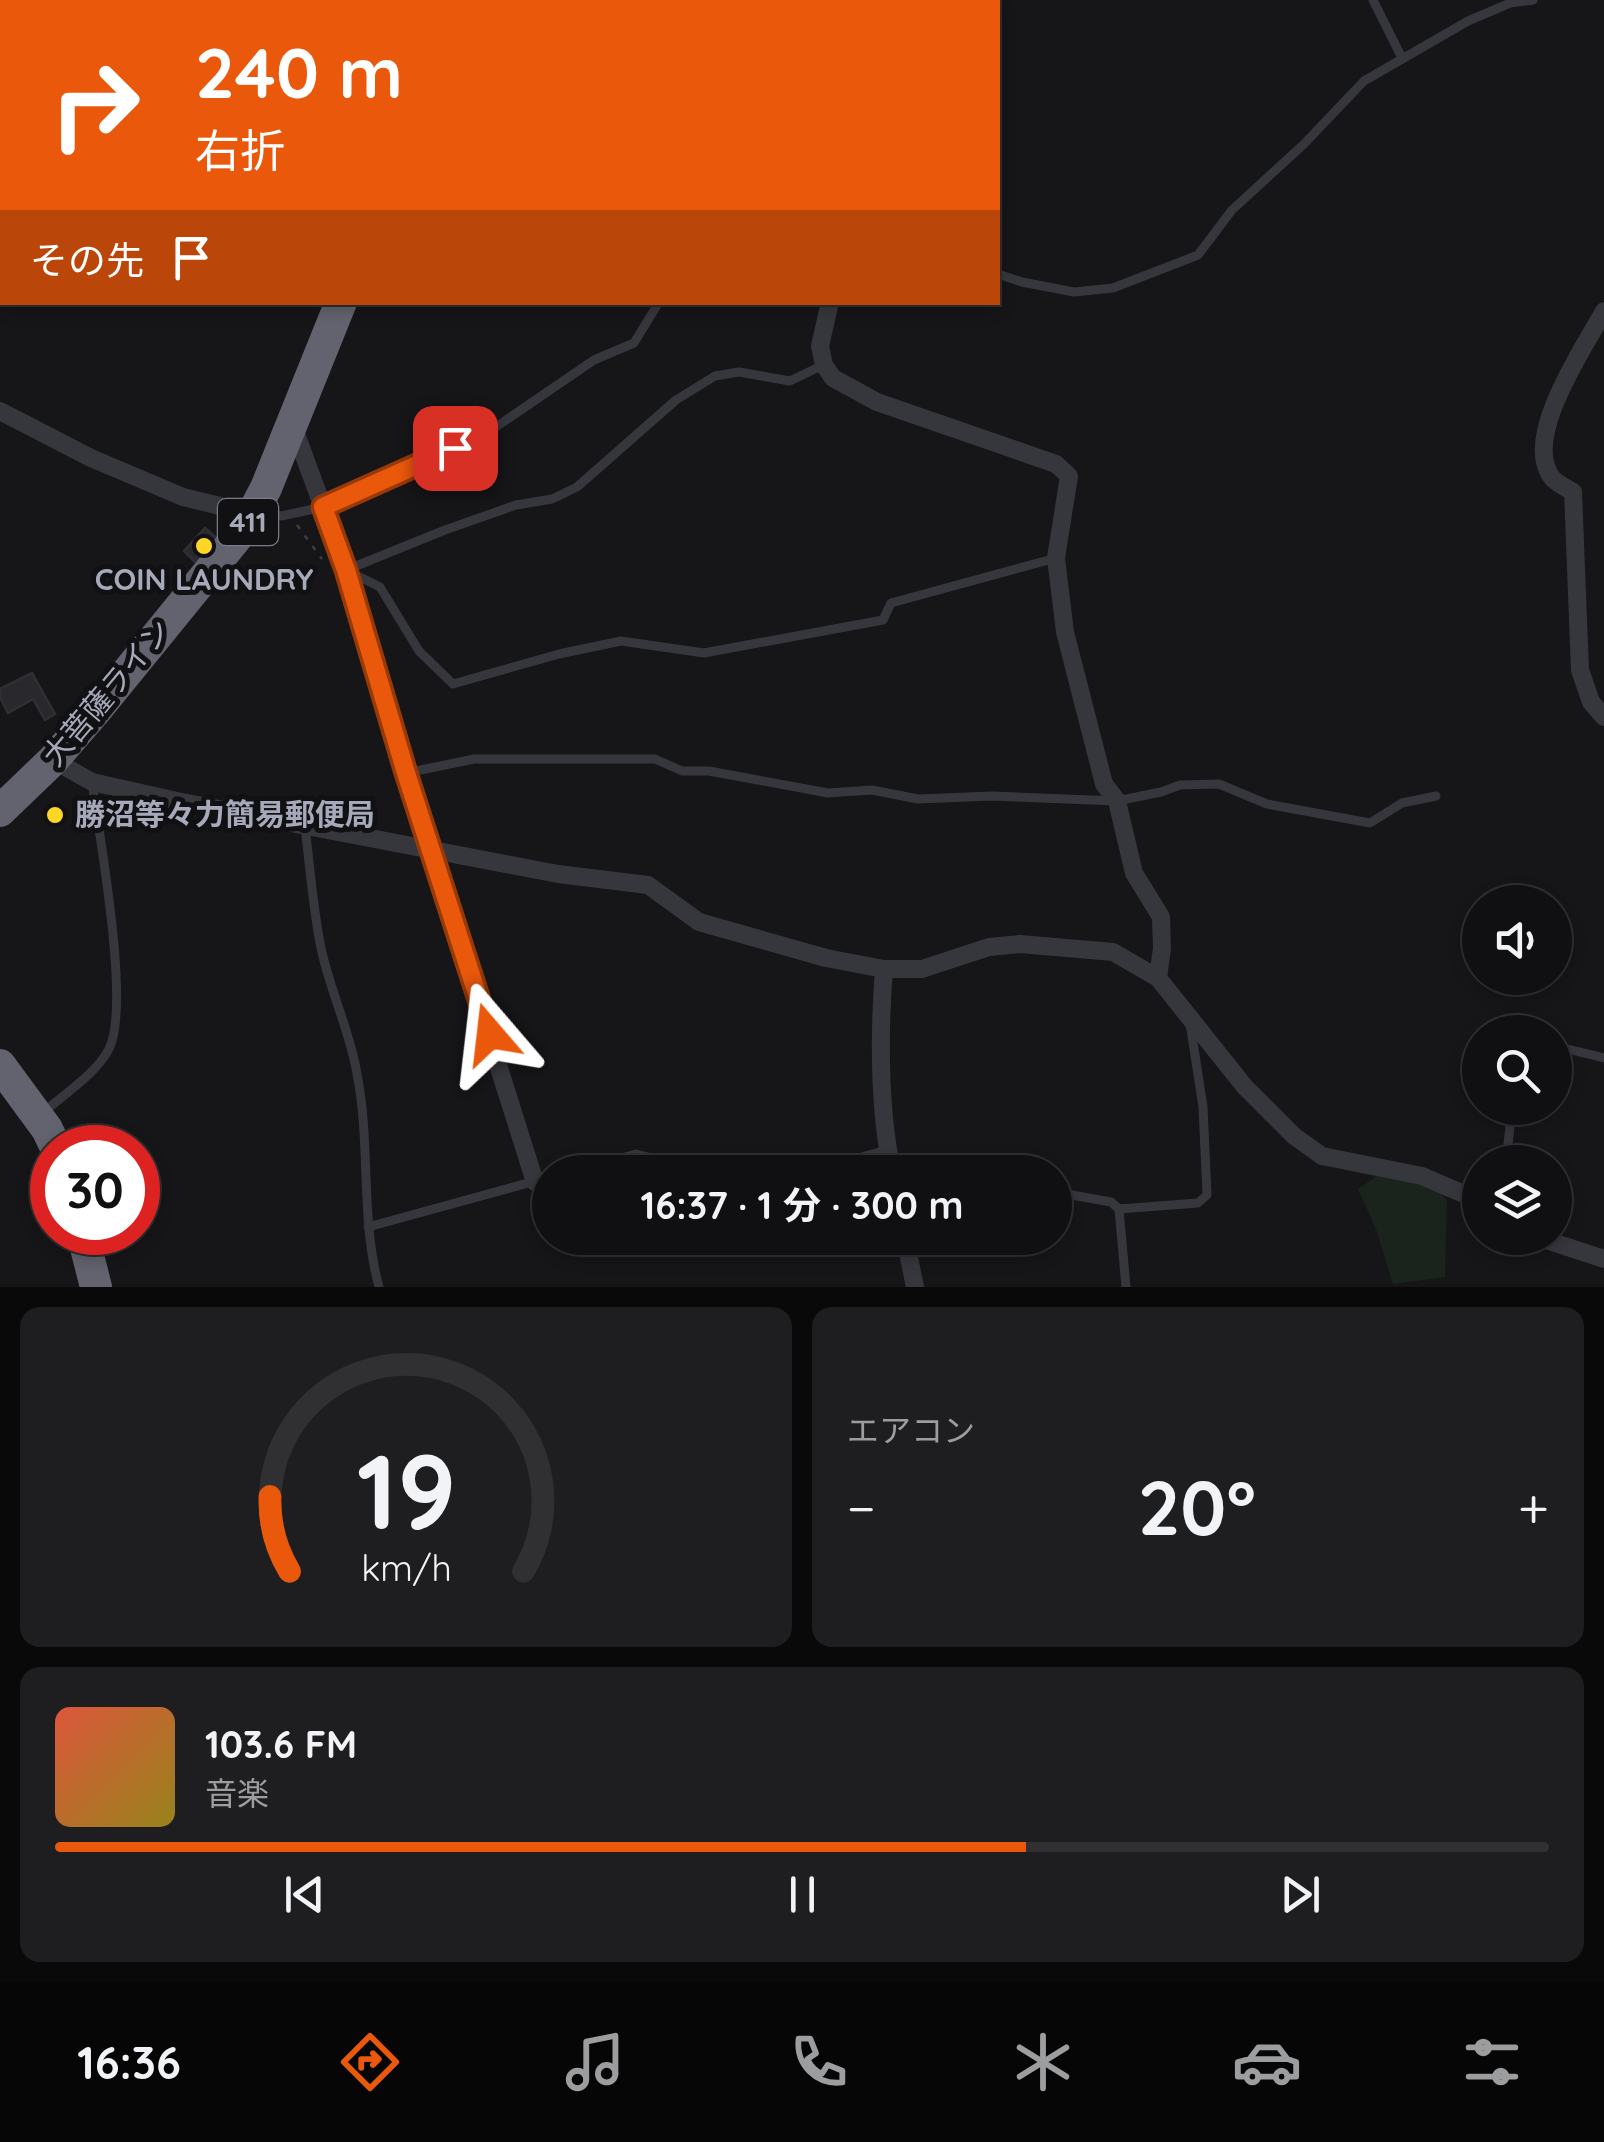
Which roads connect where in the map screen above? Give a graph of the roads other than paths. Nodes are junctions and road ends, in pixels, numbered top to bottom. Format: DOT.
graph roads {
  1 [pos="1373,0"];
  2 [pos="1533,0"];
  3 [pos="1402,58"];
  4 [pos="1000,275"];
  5 [pos="340,305"];
  6 [pos="658,305"];
  7 [pos="829,305"];
  8 [pos="1604,311"];
  9 [pos="824,365"];
  10 [pos="0,411"];
  11 [pos="292,423"];
  12 [pos="323,507"];
  13 [pos="254,514"];
  14 [pos="1056,558"];
  15 [pos="346,570"];
  16 [pos="1604,717"];
  17 [pos="53,760"];
  18 [pos="406,773"];
  19 [pos="92,782"];
  20 [pos="1436,796"];
  21 [pos="1117,800"];
  22 [pos="0,810"];
  23 [pos="305,827"];
  24 [pos="432,852"];
  25 [pos="884,968"];
  26 [pos="1158,978"];
  27 [pos="1189,1016"];
  28 [pos="1572,1050"];
  29 [pos="1604,1058"];
  30 [pos="0,1065"];
  31 [pos="38,1117"];
  32 [pos="43,1125"];
  33 [pos="887,1150"];
  34 [pos="534,1155"];
  35 [pos="869,1155"];
  36 [pos="888,1155"];
  37 [pos="532,1183"];
  38 [pos="1462,1193"];
  39 [pos="1072,1195"];
  40 [pos="1119,1208"];
  41 [pos="368,1227"];
  42 [pos="1572,1248"];
  43 [pos="88,1255"];
  44 [pos="908,1255"];
  45 [pos="1604,1259"];
  46 [pos="96,1287"];
  47 [pos="379,1287"];
  48 [pos="915,1287"];
  49 [pos="1126,1287"];
  1 -- 3 [label="lane"];
  2 -- 3 [label="lane"];
  3 -- 4 [label="lane"];
  5 -- 11 [label="highway, 大菩薩ライン / 411"];
  6 -- 12 [label="lane"];
  7 -- 9 [label="street"];
  8 -- 16 [label="street"];
  9 -- 14 [label="street"];
  9 -- 15 [label="lane"];
  10 -- 13 [label="street"];
  11 -- 12 [label="street"];
  11 -- 13 [label="highway, 大菩薩ライン / 411"];
  12 -- 13 [label="lane"];
  12 -- 15 [label="street"];
  13 -- 17 [label="highway, 大菩薩ライン / 411"];
  14 -- 15 [label="lane"];
  14 -- 21 [label="street"];
  15 -- 18 [label="street"];
  17 -- 19 [label="street"];
  17 -- 22 [label="highway, 大菩薩ライン / 411"];
  18 -- 21 [label="lane"];
  18 -- 24 [label="street"];
  19 -- 23 [label="street"];
  19 -- 31 [label="lane"];
  20 -- 21 [label="lane"];
  21 -- 26 [label="street"];
  23 -- 24 [label="street"];
  23 -- 41 [label="lane"];
  24 -- 25 [label="street"];
  24 -- 34 [label="street"];
  25 -- 26 [label="street"];
  25 -- 33 [label="street"];
  26 -- 27 [label="street"];
  27 -- 38 [label="street"];
  27 -- 40 [label="lane"];
  28 -- 29 [label="lane"];
  30 -- 31 [label="highway"];
  31 -- 32 [label="highway"];
  33 -- 35 [label="lane"];
  33 -- 36 [label="street"];
  37 -- 41 [label="lane"];
  39 -- 40 [label="lane"];
  40 -- 49 [label="lane"];
  41 -- 47 [label="lane"];
  42 -- 45 [label="street"];
  43 -- 46 [label="highway"];
  44 -- 48 [label="street"];
}
